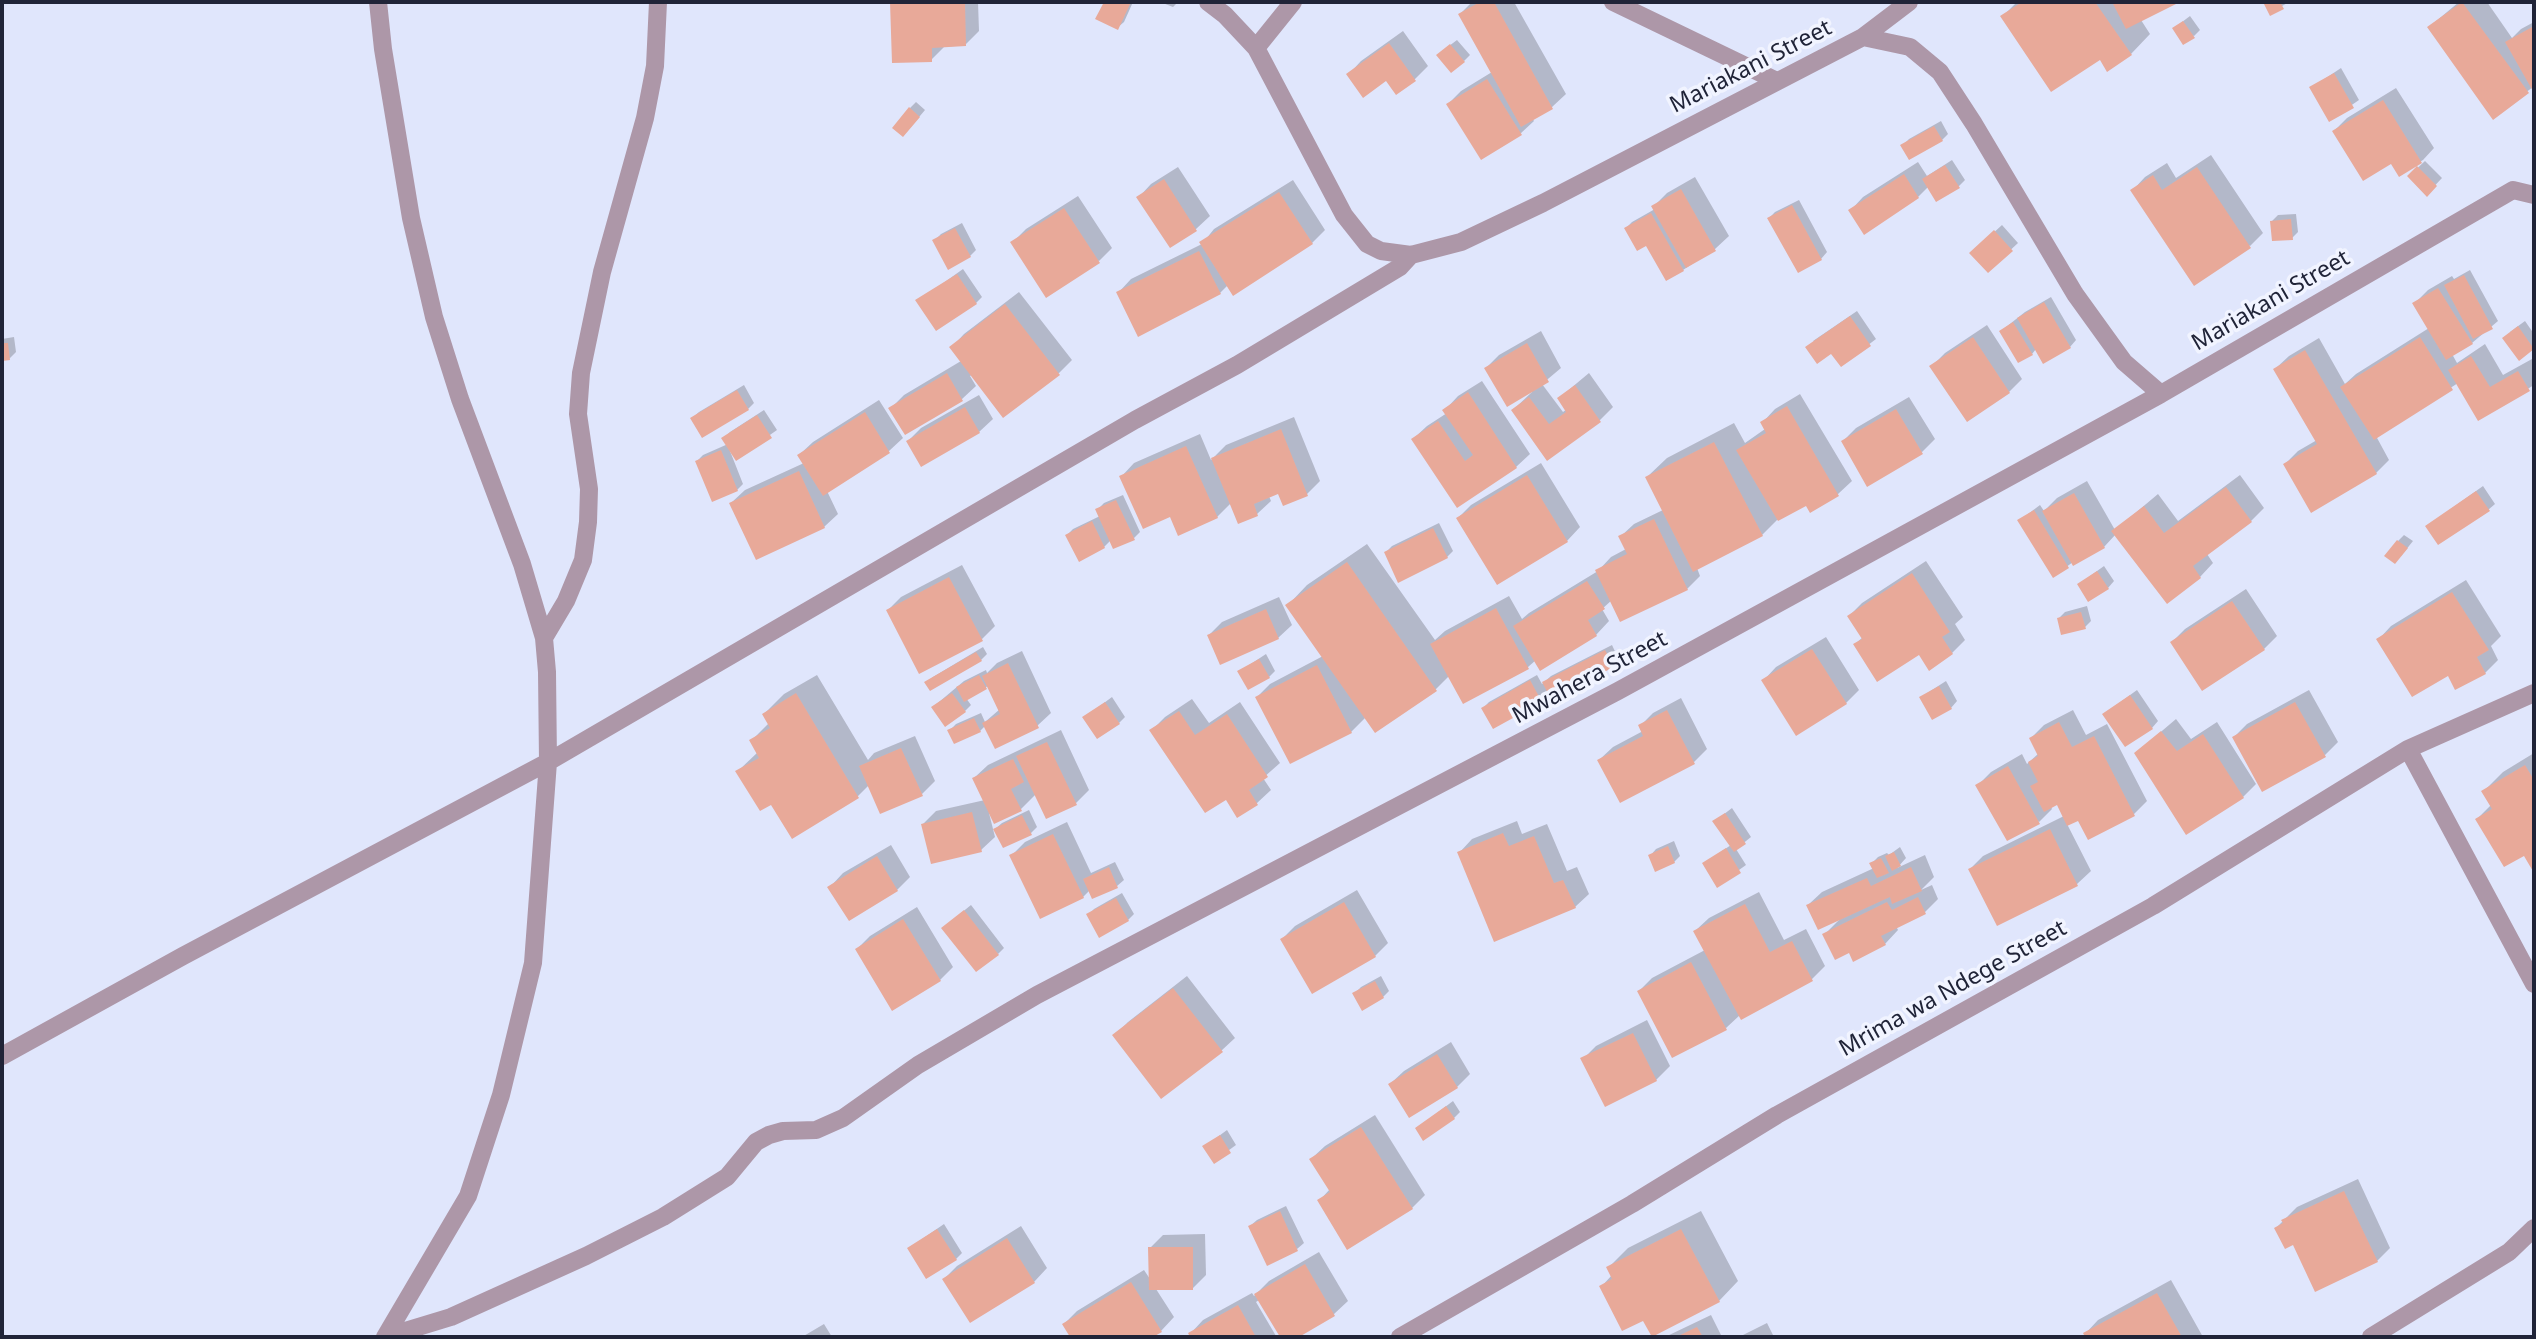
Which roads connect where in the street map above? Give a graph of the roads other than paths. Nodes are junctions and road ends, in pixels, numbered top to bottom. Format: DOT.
graph roads {
  1 [pos="378,2"];
  2 [pos="658,2"];
  3 [pos="1208,2"];
  4 [pos="1293,2"];
  5 [pos="1612,2"];
  6 [pos="1909,2"];
  7 [pos="1863,37"];
  8 [pos="1256,48"];
  9 [pos="1777,81"];
  10 [pos="2534,179"];
  11 [pos="2512,190"];
  12 [pos="2534,195"];
  13 [pos="1411,255"];
  14 [pos="2161,394"];
  15 [pos="544,638"];
  16 [pos="2534,693"];
  17 [pos="2408,749"];
  18 [pos="548,762"];
  19 [pos="2534,984"];
  20 [pos="2,1056"];
  21 [pos="2534,1228"];
  22 [pos="385,1337"];
  23 [pos="1400,1337"];
  24 [pos="2371,1337"];
  1 -- 15 [label="street"];
  2 -- 15 [label="street"];
  3 -- 8 [label="street, Mariakani Street"];
  4 -- 8 [label="street"];
  5 -- 9 [label="street"];
  6 -- 7 [label="street"];
  7 -- 9 [label="street, Mariakani Street"];
  7 -- 14 [label="street, Mariakani Street"];
  8 -- 13 [label="street, Mariakani Street"];
  9 -- 13 [label="street, Mariakani Street"];
  10 -- 11 [label="street, Mariakani Street"];
  11 -- 12 [label="street"];
  11 -- 14 [label="street, Mariakani Street"];
  13 -- 18 [label="street"];
  14 -- 22 [label="street, Mwahera Street"];
  15 -- 18 [label="street"];
  16 -- 17 [label="street, Mrima wa Ndege Street"];
  17 -- 19 [label="street"];
  17 -- 23 [label="street, Mrima wa Ndege Street"];
  18 -- 20 [label="street"];
  18 -- 22 [label="street"];
  21 -- 24 [label="street"];
}
